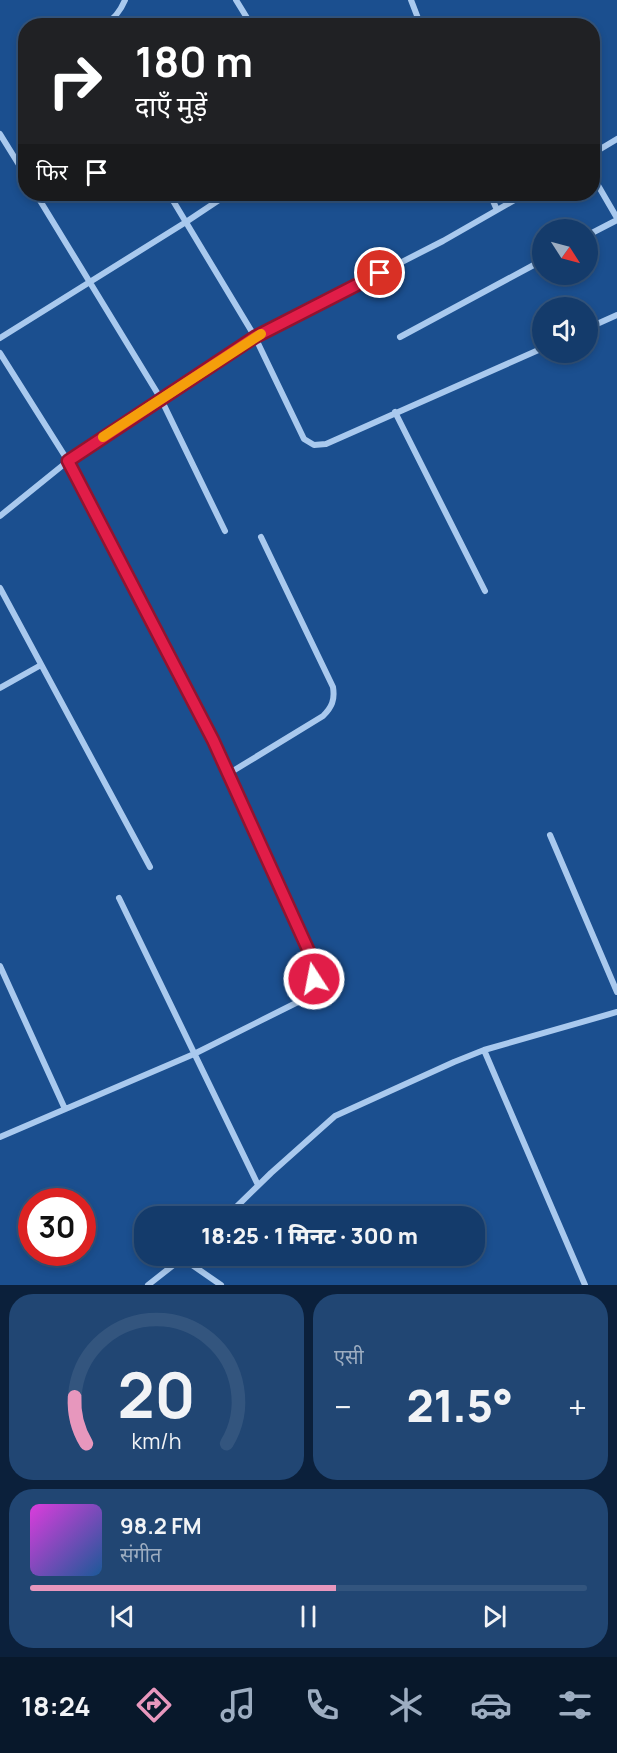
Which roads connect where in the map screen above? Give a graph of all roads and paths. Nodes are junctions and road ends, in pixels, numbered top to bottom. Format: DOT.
graph roads {
  1 [pos="125,0"];
  2 [pos="236,0"];
  3 [pos="411,0"];
  4 [pos="114,18"];
  5 [pos="247,18"];
  6 [pos="418,18"];
  7 [pos="0,134"];
  8 [pos="617,140"];
  9 [pos="600,150"];
  10 [pos="18,163"];
  11 [pos="600,189"];
  12 [pos="40,201"];
  13 [pos="173,201"];
  14 [pos="218,201"];
  15 [pos="493,201"];
  16 [pos="513,201"];
  17 [pos="497,210"];
  18 [pos="617,219"];
  19 [pos="186,222"];
  20 [pos="598,229"];
  21 [pos="532,266"];
  22 [pos="89,281"];
  23 [pos="617,315"];
  24 [pos="598,324"];
  25 [pos="255,337"];
  26 [pos="399,337"];
  27 [pos="0,338"];
  28 [pos="0,352"];
  29 [pos="532,353"];
  30 [pos="161,399"];
  31 [pos="395,412"];
  32 [pos="68,461"];
  33 [pos="0,516"];
  34 [pos="225,531"];
  35 [pos="261,537"];
  36 [pos="0,588"];
  37 [pos="485,591"];
  38 [pos="41,665"];
  39 [pos="0,688"];
  40 [pos="228,774"];
  41 [pos="550,835"];
  42 [pos="150,867"];
  43 [pos="119,898"];
  44 [pos="0,966"];
  45 [pos="617,992"];
  46 [pos="617,1012"];
  47 [pos="484,1050"];
  48 [pos="194,1054"];
  49 [pos="65,1109"];
  50 [pos="0,1137"];
  51 [pos="258,1185"];
  52 [pos="237,1206"];
  53 [pos="172,1266"];
  54 [pos="196,1266"];
  55 [pos="148,1285"];
  56 [pos="221,1285"];
  57 [pos="585,1285"];
  1 -- 4 [label="street"];
  2 -- 5 [label="street"];
  3 -- 6 [label="street"];
  7 -- 10 [label="street"];
  8 -- 9 [label="street"];
  11 -- 18 [label="street"];
  12 -- 22 [label="street"];
  13 -- 19 [label="street"];
  14 -- 19 [label="street"];
  15 -- 17 [label="street"];
  16 -- 17 [label="street"];
  17 -- 25 [label="street"];
  18 -- 20 [label="street"];
  19 -- 22 [label="street"];
  19 -- 25 [label="street"];
  21 -- 26 [label="street"];
  22 -- 27 [label="street"];
  22 -- 30 [label="street"];
  23 -- 24 [label="street"];
  25 -- 30 [label="street"];
  25 -- 31 [label="street"];
  28 -- 32 [label="street"];
  29 -- 31 [label="street"];
  30 -- 32 [label="street"];
  30 -- 34 [label="street"];
  31 -- 37 [label="street"];
  32 -- 33 [label="street"];
  32 -- 40 [label="street"];
  35 -- 40 [label="street"];
  36 -- 38 [label="street"];
  38 -- 39 [label="street"];
  38 -- 42 [label="street"];
  40 -- 48 [label="street"];
  41 -- 45 [label="street"];
  43 -- 48 [label="street"];
  44 -- 49 [label="street"];
  46 -- 47 [label="street"];
  47 -- 51 [label="street"];
  47 -- 57 [label="street"];
  48 -- 49 [label="street"];
  48 -- 51 [label="street"];
  49 -- 50 [label="street"];
  51 -- 52 [label="street"];
  53 -- 55 [label="street"];
  54 -- 56 [label="street"];
}
